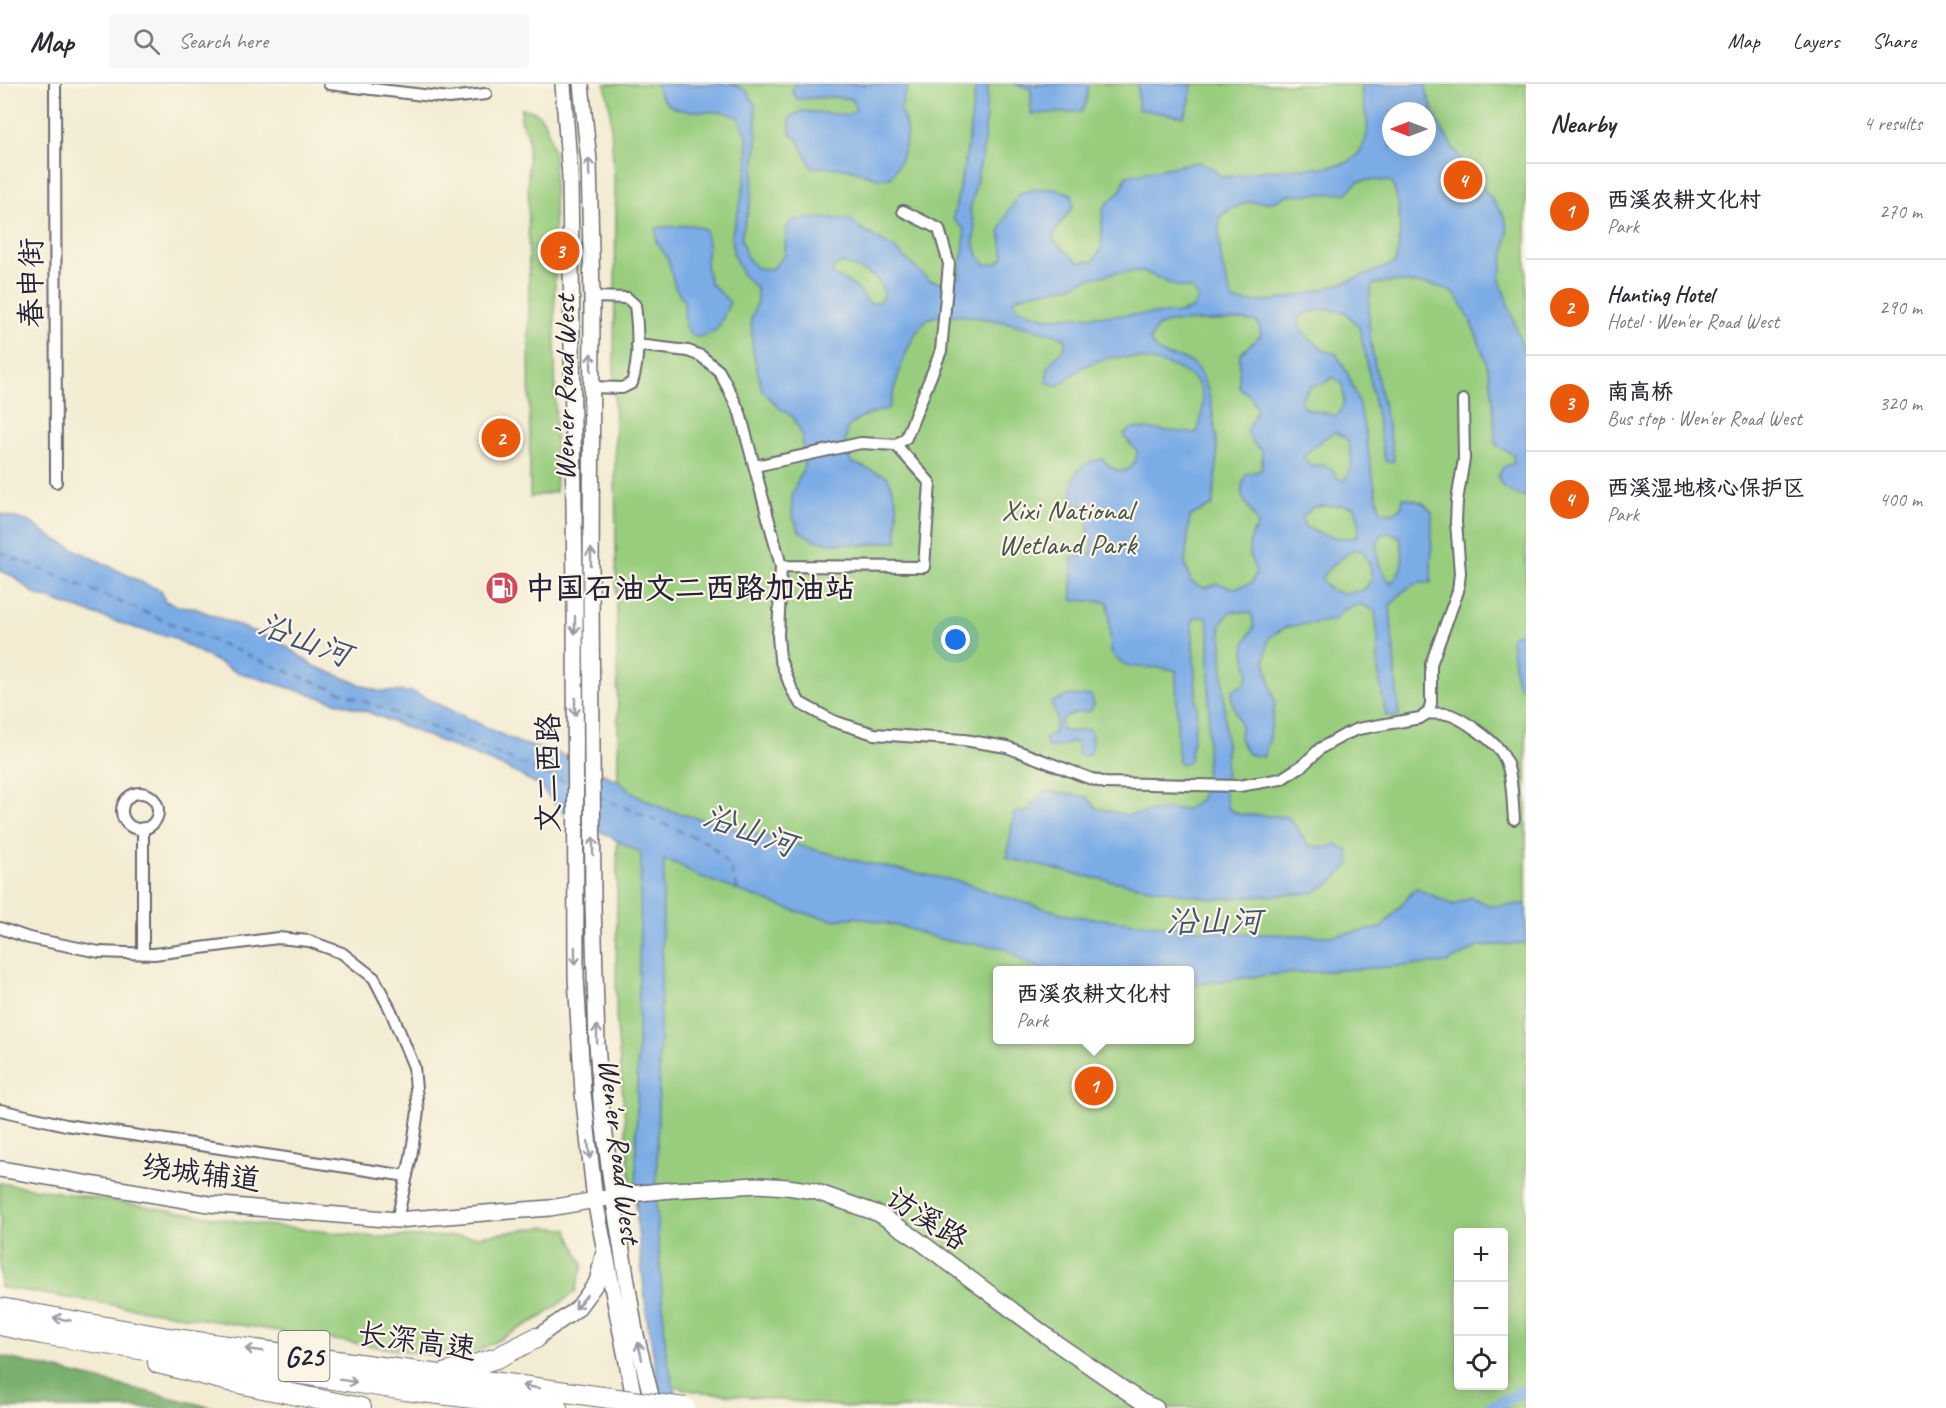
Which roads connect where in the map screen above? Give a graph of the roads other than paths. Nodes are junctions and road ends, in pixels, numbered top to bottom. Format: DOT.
graph roads {
  1 [pos="55,84"];
  2 [pos="329,84"];
  3 [pos="563,84"];
  4 [pos="581,84"];
  5 [pos="486,94"];
  6 [pos="903,211"];
  7 [pos="591,297"];
  8 [pos="637,345"];
  9 [pos="591,387"];
  10 [pos="1463,400"];
  11 [pos="896,445"];
  12 [pos="755,466"];
  13 [pos="56,482"];
  14 [pos="780,566"];
  15 [pos="575,648"];
  16 [pos="592,657"];
  17 [pos="1428,713"];
  18 [pos="1514,819"];
  19 [pos="143,828"];
  20 [pos="574,897"];
  21 [pos="593,904"];
  22 [pos="0,928"];
  23 [pos="142,954"];
  24 [pos="0,1110"];
  25 [pos="0,1169"];
  26 [pos="407,1176"];
  27 [pos="613,1196"];
  28 [pos="595,1200"];
  29 [pos="397,1220"];
  30 [pos="604,1250"];
  31 [pos="0,1308"];
  32 [pos="0,1325"];
  33 [pos="42,1334"];
  34 [pos="536,1338"];
  35 [pos="441,1375"];
  36 [pos="361,1408"];
  37 [pos="557,1408"];
  38 [pos="636,1408"];
  39 [pos="654,1408"];
  40 [pos="685,1408"];
  41 [pos="1156,1408"];
  1 -- 13 [label="street, 春申街"];
  2 -- 5 [label="street"];
  3 -- 15 [label="main road, Wen'er Road West, one-way"];
  7 -- 4 [label="main road, Wen'er Road West, one-way"];
  6 -- 11 [label="street"];
  7 -- 8 [label="street"];
  9 -- 7 [label="main road, Wen'er Road West, one-way"];
  8 -- 9 [label="street"];
  8 -- 12 [label="street"];
  16 -- 9 [label="main road, Wen'er Road West, one-way"];
  10 -- 17 [label="street"];
  11 -- 12 [label="street"];
  11 -- 14 [label="street"];
  12 -- 14 [label="street"];
  14 -- 17 [label="street"];
  15 -- 20 [label="main road, 文二西路, one-way"];
  21 -- 16 [label="main road, 文二西路, one-way"];
  17 -- 18 [label="street"];
  19 -- 23 [label="street"];
  20 -- 28 [label="main road, Wen'er Road West, one-way"];
  27 -- 21 [label="main road, Wen'er Road West, one-way"];
  22 -- 23 [label="street"];
  23 -- 26 [label="street"];
  24 -- 26 [label="street"];
  25 -- 29 [label="main road, 绕城辅道"];
  26 -- 29 [label="street"];
  27 -- 28 [label="main road, 访溪路"];
  39 -- 27 [label="main road, Wen'er Road West, one-way"];
  27 -- 41 [label="main road, 访溪路"];
  28 -- 29 [label="main road, 绕城辅道"];
  28 -- 30 [label="main road, Wen'er Road West"];
  30 -- 34 [label="main road, one-way"];
  30 -- 38 [label="main road, Wen'er Road West"];
  35 -- 31 [label="highway, 长深高速 / G25, one-way"];
  32 -- 33 [label="highway, 长深高速 / G25"];
  33 -- 36 [label="highway"];
  33 -- 37 [label="highway, 长深高速 / G25, one-way"];
  34 -- 35 [label="highway"];
  40 -- 35 [label="highway, 长深高速 / G25, one-way, bridge"];
}
